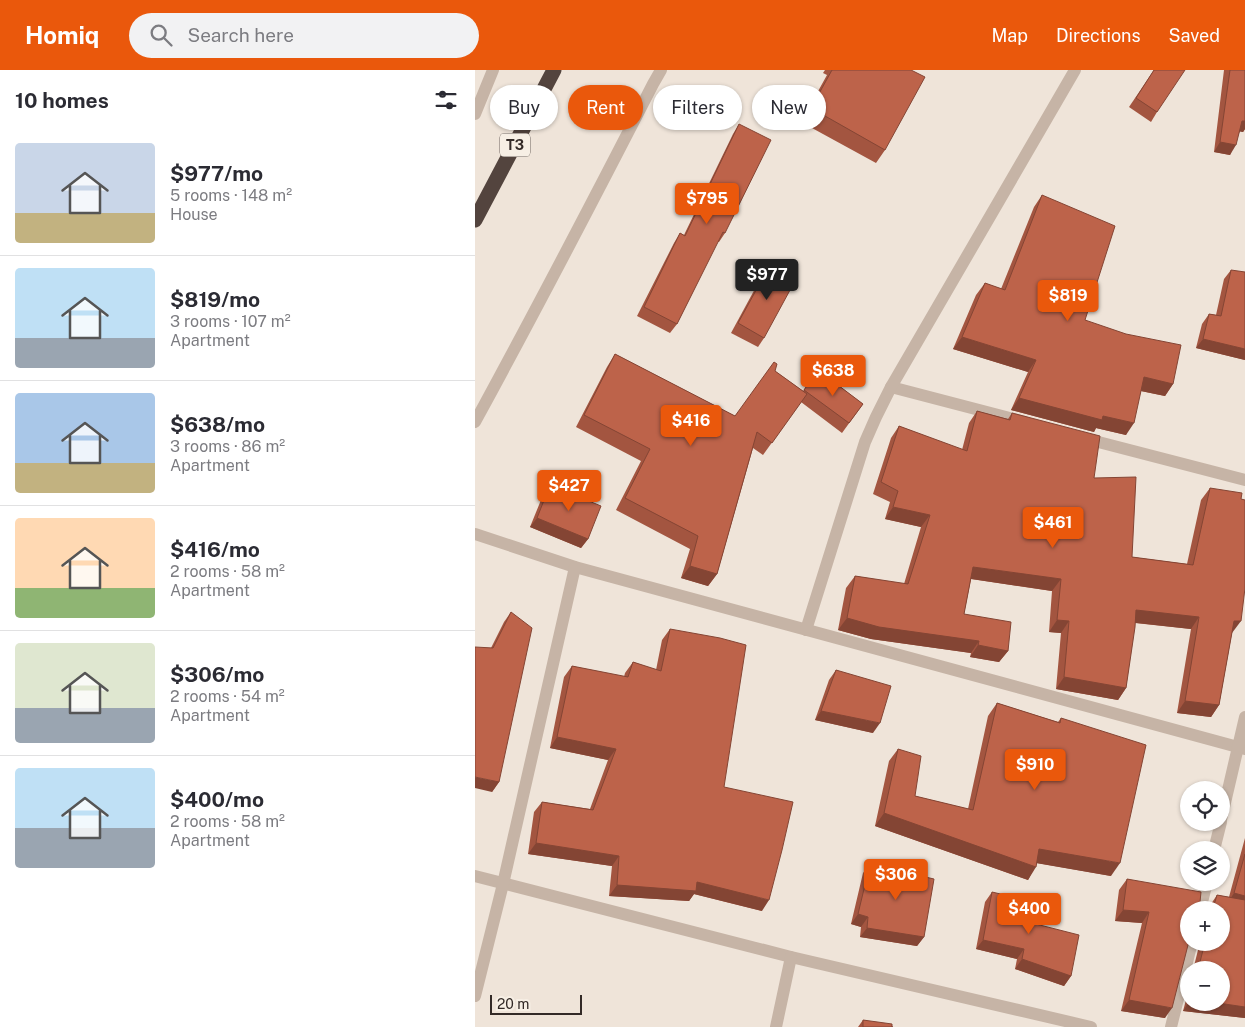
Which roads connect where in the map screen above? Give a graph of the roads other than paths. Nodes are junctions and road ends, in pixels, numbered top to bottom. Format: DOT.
graph roads {
  1 [pos="493,70"];
  2 [pos="554,70"];
  3 [pos="661,70"];
  4 [pos="1075,70"];
  5 [pos="475,114"];
  6 [pos="475,220"];
  7 [pos="891,387"];
  8 [pos="475,422"];
  9 [pos="1034,425"];
  10 [pos="1073,435"];
  11 [pos="1245,480"];
  12 [pos="475,534"];
  13 [pos="575,567"];
  14 [pos="805,630"];
  15 [pos="1245,717"];
  16 [pos="1241,748"];
  17 [pos="1230,788"];
  18 [pos="475,876"];
  19 [pos="503,884"];
  20 [pos="1190,951"];
  21 [pos="791,958"];
  22 [pos="475,996"];
  23 [pos="776,1027"];
  24 [pos="1091,1027"];
  25 [pos="1171,1027"];
  1 -- 5 [label="street"];
  2 -- 6 [label="highway, T3"];
  3 -- 8 [label="street"];
  4 -- 7 [label="street"];
  7 -- 9 [label="street"];
  7 -- 14 [label="street"];
  10 -- 11 [label="street"];
  12 -- 13 [label="street"];
  13 -- 14 [label="street"];
  13 -- 19 [label="street"];
  14 -- 16 [label="street"];
  15 -- 16 [label="street"];
  16 -- 17 [label="street"];
  18 -- 19 [label="street"];
  19 -- 21 [label="street"];
  19 -- 22 [label="street"];
  20 -- 25 [label="street"];
  21 -- 23 [label="street"];
  21 -- 24 [label="street"];
}
